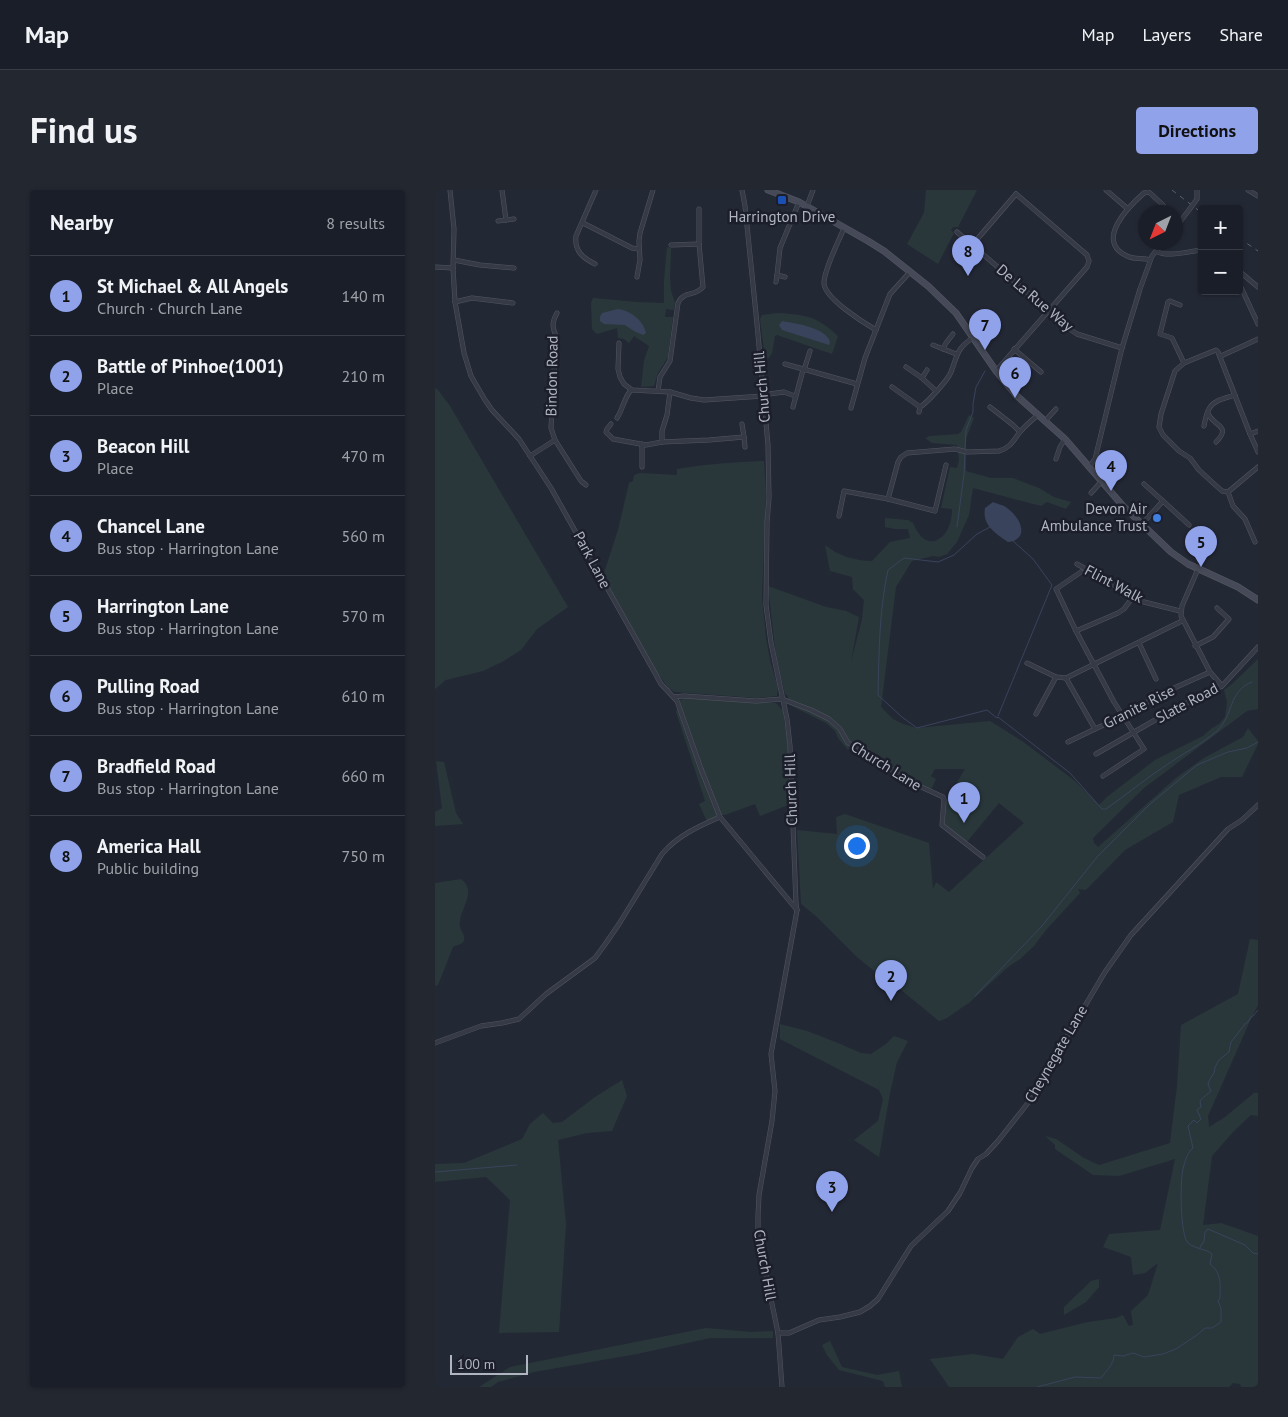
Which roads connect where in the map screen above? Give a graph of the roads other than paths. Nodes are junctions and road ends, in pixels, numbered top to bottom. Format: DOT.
graph roads {
  1 [pos="450,190"];
  2 [pos="502,190"];
  3 [pos="596,190"];
  4 [pos="653,190"];
  5 [pos="742,190"];
  6 [pos="749,190"];
  7 [pos="768,190"];
  8 [pos="813,190"];
  9 [pos="1106,190"];
  10 [pos="1197,190"];
  11 [pos="1248,190"];
  12 [pos="1017,192"];
  13 [pos="743,196"];
  14 [pos="1258,196"];
  15 [pos="799,202"];
  16 [pos="1163,205"];
  17 [pos="807,206"];
  18 [pos="699,209"];
  19 [pos="1128,209"];
  20 [pos="1183,217"];
  21 [pos="514,219"];
  22 [pos="505,220"];
  23 [pos="498,221"];
  24 [pos="583,223"];
  25 [pos="844,228"];
  26 [pos="957,232"];
  27 [pos="699,244"];
  28 [pos="973,244"];
  29 [pos="671,245"];
  30 [pos="639,249"];
  31 [pos="1198,250"];
  32 [pos="1157,251"];
  33 [pos="454,260"];
  34 [pos="1150,260"];
  35 [pos="595,264"];
  36 [pos="435,267"];
  37 [pos="453,268"];
  38 [pos="515,268"];
  39 [pos="909,272"];
  40 [pos="777,274"];
  41 [pos="1243,274"];
  42 [pos="637,277"];
  43 [pos="785,277"];
  44 [pos="776,282"];
  45 [pos="1258,287"];
  46 [pos="1243,292"];
  47 [pos="455,302"];
  48 [pos="513,303"];
  49 [pos="1180,304"];
  50 [pos="1048,311"];
  51 [pos="557,313"];
  52 [pos="1258,324"];
  53 [pos="876,330"];
  54 [pos="953,334"];
  55 [pos="973,336"];
  56 [pos="1258,339"];
  57 [pos="619,344"];
  58 [pos="933,345"];
  59 [pos="1122,348"];
  60 [pos="943,349"];
  61 [pos="1014,350"];
  62 [pos="810,351"];
  63 [pos="956,354"];
  64 [pos="1221,356"];
  65 [pos="1184,363"];
  66 [pos="785,364"];
  67 [pos="906,368"];
  68 [pos="803,370"];
  69 [pos="927,370"];
  70 [pos="996,371"];
  71 [pos="1041,372"];
  72 [pos="922,378"];
  73 [pos="857,384"];
  74 [pos="892,386"];
  75 [pos="631,390"];
  76 [pos="658,391"];
  77 [pos="936,391"];
  78 [pos="670,392"];
  79 [pos="769,394"];
  80 [pos="1235,395"];
  81 [pos="763,396"];
  82 [pos="795,396"];
  83 [pos="793,407"];
  84 [pos="990,407"];
  85 [pos="851,408"];
  86 [pos="1056,409"];
  87 [pos="1208,411"];
  88 [pos="1038,415"];
  89 [pos="617,418"];
  90 [pos="1045,421"];
  91 [pos="611,424"];
  92 [pos="742,424"];
  93 [pos="1203,426"];
  94 [pos="1258,431"];
  95 [pos="1020,432"];
  96 [pos="1250,434"];
  97 [pos="743,437"];
  98 [pos="1065,439"];
  99 [pos="555,440"];
  100 [pos="662,442"];
  101 [pos="1216,442"];
  102 [pos="642,444"];
  103 [pos="745,447"];
  104 [pos="1258,452"];
  105 [pos="530,456"];
  106 [pos="1056,459"];
  107 [pos="946,465"];
  108 [pos="642,467"];
  109 [pos="1089,467"];
  110 [pos="1258,467"];
  111 [pos="1101,482"];
  112 [pos="1144,484"];
  113 [pos="586,485"];
  114 [pos="1228,492"];
  115 [pos="1091,494"];
  116 [pos="889,499"];
  117 [pos="1163,501"];
  118 [pos="839,516"];
  119 [pos="1142,524"];
  120 [pos="1189,525"];
  121 [pos="1255,542"];
  122 [pos="1077,564"];
  123 [pos="1198,569"];
  124 [pos="1081,572"];
  125 [pos="1132,598"];
  126 [pos="1258,600"];
  127 [pos="1217,608"];
  128 [pos="1180,611"];
  129 [pos="1183,621"];
  130 [pos="1076,631"];
  131 [pos="1139,643"];
  132 [pos="1195,646"];
  133 [pos="1258,647"];
  134 [pos="1027,663"];
  135 [pos="1095,664"];
  136 [pos="1210,672"];
  137 [pos="1056,677"];
  138 [pos="1066,678"];
  139 [pos="1156,679"];
  140 [pos="1222,686"];
  141 [pos="673,696"];
  142 [pos="782,699"];
  143 [pos="1036,714"];
  144 [pos="1123,716"];
  145 [pos="1095,729"];
  146 [pos="1133,732"];
  147 [pos="1068,742"];
  148 [pos="1096,754"];
  149 [pos="1103,776"];
  150 [pos="1258,805"];
  151 [pos="720,817"];
  152 [pos="983,857"];
  153 [pos="797,910"];
  154 [pos="435,1043"];
  155 [pos="778,1334"];
  156 [pos="782,1387"];
  1 -- 33 [label="street, Park Lane"];
  2 -- 22 [label="street"];
  3 -- 24 [label="street"];
  4 -- 30 [label="street"];
  5 -- 13 [label="street, Church Hill"];
  6 -- 13 [label="street"];
  7 -- 15 [label="street"];
  8 -- 17 [label="street"];
  9 -- 19 [label="street"];
  10 -- 20 [label="street, bridge"];
  11 -- 14 [label="street"];
  12 -- 28 [label="street"];
  12 -- 50 [label="street"];
  13 -- 81 [label="street, Church Hill"];
  15 -- 17 [label="street"];
  15 -- 40 [label="street"];
  16 -- 19 [label="street"];
  17 -- 25 [label="street"];
  18 -- 27 [label="street"];
  19 -- 34 [label="street"];
  21 -- 22 [label="street"];
  22 -- 23 [label="street"];
  24 -- 30 [label="street"];
  24 -- 35 [label="street"];
  25 -- 39 [label="street"];
  25 -- 53 [label="street"];
  26 -- 28 [label="street, De La Rue Way"];
  27 -- 29 [label="street"];
  27 -- 76 [label="street"];
  28 -- 50 [label="street, De La Rue Way"];
  30 -- 42 [label="street"];
  31 -- 32 [label="street"];
  32 -- 34 [label="street"];
  33 -- 37 [label="street, Park Lane"];
  33 -- 38 [label="street"];
  34 -- 59 [label="street"];
  36 -- 37 [label="street"];
  37 -- 47 [label="street, Park Lane"];
  39 -- 53 [label="street"];
  39 -- 55 [label="street"];
  40 -- 43 [label="street"];
  40 -- 44 [label="street"];
  41 -- 45 [label="street"];
  46 -- 52 [label="street"];
  47 -- 48 [label="street"];
  47 -- 105 [label="street, Park Lane"];
  49 -- 65 [label="street"];
  50 -- 59 [label="street, De La Rue Way"];
  50 -- 61 [label="street"];
  51 -- 99 [label="street, Bindon Road"];
  53 -- 73 [label="street"];
  54 -- 60 [label="street"];
  55 -- 63 [label="street"];
  55 -- 70 [label="street"];
  56 -- 64 [label="street"];
  57 -- 75 [label="street"];
  58 -- 60 [label="street"];
  59 -- 109 [label="street"];
  60 -- 63 [label="street"];
  61 -- 70 [label="street"];
  61 -- 71 [label="street"];
  62 -- 68 [label="street"];
  63 -- 77 [label="street"];
  64 -- 65 [label="street"];
  64 -- 80 [label="street"];
  65 -- 114 [label="street"];
  66 -- 68 [label="street"];
  67 -- 72 [label="street"];
  68 -- 73 [label="street"];
  68 -- 82 [label="street"];
  69 -- 72 [label="street"];
  70 -- 88 [label="street"];
  72 -- 77 [label="street"];
  73 -- 85 [label="street"];
  74 -- 77 [label="street"];
  75 -- 76 [label="street"];
  75 -- 89 [label="street"];
  76 -- 78 [label="street"];
  78 -- 81 [label="street"];
  78 -- 100 [label="street"];
  79 -- 82 [label="street"];
  80 -- 87 [label="street"];
  80 -- 96 [label="street"];
  81 -- 142 [label="street, Church Hill"];
  82 -- 83 [label="street"];
  84 -- 95 [label="street"];
  86 -- 90 [label="street"];
  87 -- 93 [label="street"];
  87 -- 101 [label="street"];
  88 -- 90 [label="street"];
  88 -- 95 [label="street"];
  90 -- 98 [label="street"];
  91 -- 102 [label="street"];
  92 -- 97 [label="street"];
  94 -- 96 [label="street"];
  95 -- 116 [label="street"];
  96 -- 104 [label="street"];
  97 -- 100 [label="street"];
  97 -- 103 [label="street"];
  98 -- 106 [label="street"];
  98 -- 109 [label="street"];
  99 -- 105 [label="street"];
  99 -- 113 [label="street, Bindon Road"];
  100 -- 102 [label="street"];
  102 -- 108 [label="street"];
  105 -- 141 [label="street, Park Lane"];
  107 -- 116 [label="street"];
  109 -- 111 [label="street"];
  110 -- 114 [label="street"];
  111 -- 115 [label="street"];
  111 -- 119 [label="street"];
  112 -- 117 [label="street"];
  114 -- 121 [label="street"];
  116 -- 118 [label="street"];
  117 -- 119 [label="street"];
  117 -- 120 [label="street"];
  119 -- 123 [label="street"];
  122 -- 128 [label="street, Flint Walk"];
  123 -- 126 [label="street"];
  123 -- 128 [label="street"];
  124 -- 130 [label="street, Flint Walk"];
  125 -- 130 [label="street"];
  127 -- 132 [label="street"];
  128 -- 129 [label="street"];
  129 -- 131 [label="street"];
  129 -- 132 [label="street"];
  130 -- 135 [label="street"];
  131 -- 135 [label="street"];
  131 -- 139 [label="street"];
  132 -- 136 [label="street"];
  133 -- 140 [label="street, Slate Road"];
  134 -- 137 [label="street"];
  135 -- 138 [label="street"];
  135 -- 144 [label="street"];
  136 -- 140 [label="street"];
  136 -- 144 [label="street, Granite Rise"];
  137 -- 138 [label="street"];
  137 -- 143 [label="street"];
  138 -- 145 [label="street"];
  140 -- 146 [label="street, Slate Road"];
  141 -- 142 [label="street, Church Lane"];
  141 -- 151 [label="street, Park Lane"];
  142 -- 152 [label="street, Church Lane"];
  142 -- 153 [label="street, Church Hill"];
  144 -- 145 [label="street, Granite Rise"];
  144 -- 146 [label="street"];
  145 -- 147 [label="street, Granite Rise"];
  146 -- 148 [label="street, Slate Road"];
  146 -- 149 [label="street"];
  150 -- 155 [label="street, Cheynegate Lane"];
  151 -- 153 [label="street, Park Lane"];
  151 -- 154 [label="street"];
  153 -- 155 [label="street, Church Hill"];
  155 -- 156 [label="street, Church Hill"];
}
